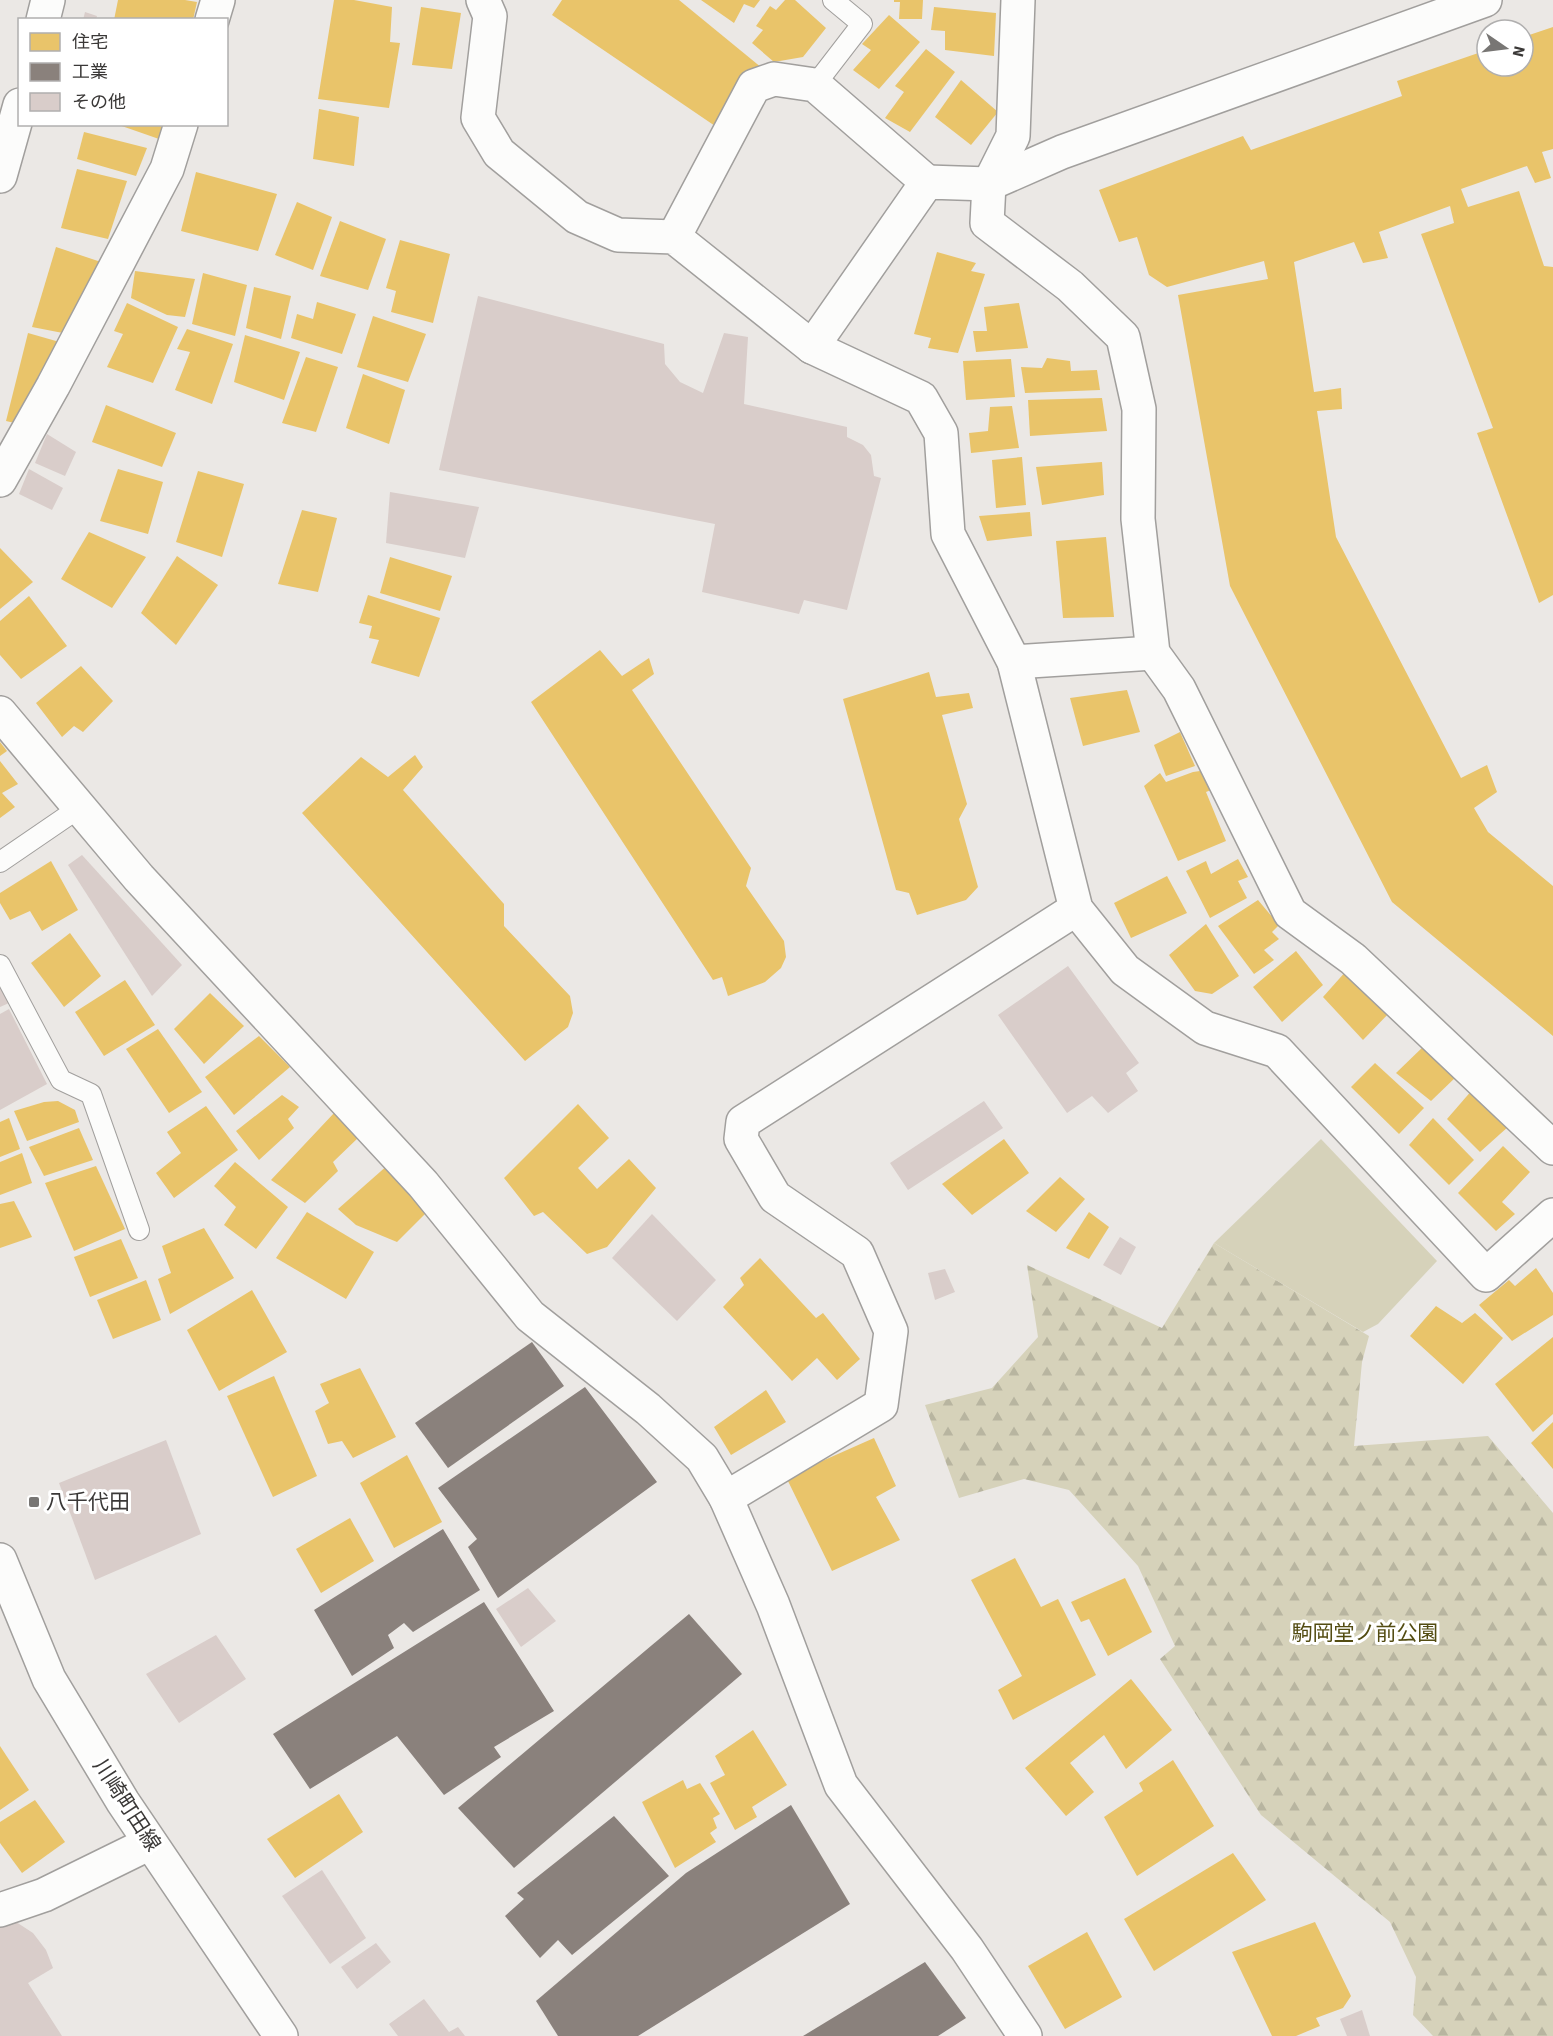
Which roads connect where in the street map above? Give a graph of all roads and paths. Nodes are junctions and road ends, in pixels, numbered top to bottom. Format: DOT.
graph roads {
  1 [pos="48,0"];
  2 [pos="218,0"];
  3 [pos="483,0"];
  4 [pos="833,0"];
  5 [pos="1018,0"];
  6 [pos="1485,0"];
  7 [pos="44,18"];
  8 [pos="213,18"];
  9 [pos="815,85"];
  10 [pos="18,112"];
  11 [pos="180,126"];
  12 [pos="0,176"];
  13 [pos="927,182"];
  14 [pos="989,184"];
  15 [pos="674,237"];
  16 [pos="812,347"];
  17 [pos="0,480"];
  18 [pos="1153,652"];
  19 [pos="1014,662"];
  20 [pos="0,713"];
  21 [pos="79,808"];
  22 [pos="0,862"];
  23 [pos="1076,909"];
  24 [pos="0,965"];
  25 [pos="1553,1148"];
  26 [pos="1553,1215"];
  27 [pos="139,1230"];
  28 [pos="726,1498"];
  29 [pos="0,1560"];
  30 [pos="150,1842"];
  31 [pos="0,1910"];
  32 [pos="281,2036"];
  33 [pos="1026,2036"];
  1 -- 7 [label="street"];
  2 -- 8 [label="street"];
  3 -- 15 [label="street"];
  4 -- 9 [label="lane"];
  5 -- 14 [label="street"];
  6 -- 14 [label="street"];
  9 -- 13 [label="street"];
  9 -- 15 [label="street"];
  10 -- 12 [label="street"];
  11 -- 17 [label="street"];
  13 -- 14 [label="street"];
  13 -- 16 [label="street"];
  14 -- 18 [label="street"];
  15 -- 16 [label="street"];
  16 -- 19 [label="street"];
  18 -- 19 [label="street"];
  18 -- 25 [label="street"];
  19 -- 23 [label="street"];
  20 -- 21 [label="street"];
  21 -- 22 [label="lane"];
  21 -- 28 [label="street"];
  23 -- 26 [label="street"];
  23 -- 28 [label="street"];
  24 -- 27 [label="lane"];
  28 -- 33 [label="street"];
  29 -- 30 [label="street, 川崎町田線"];
  30 -- 31 [label="street"];
  30 -- 32 [label="street, 川崎町田線"];
}
